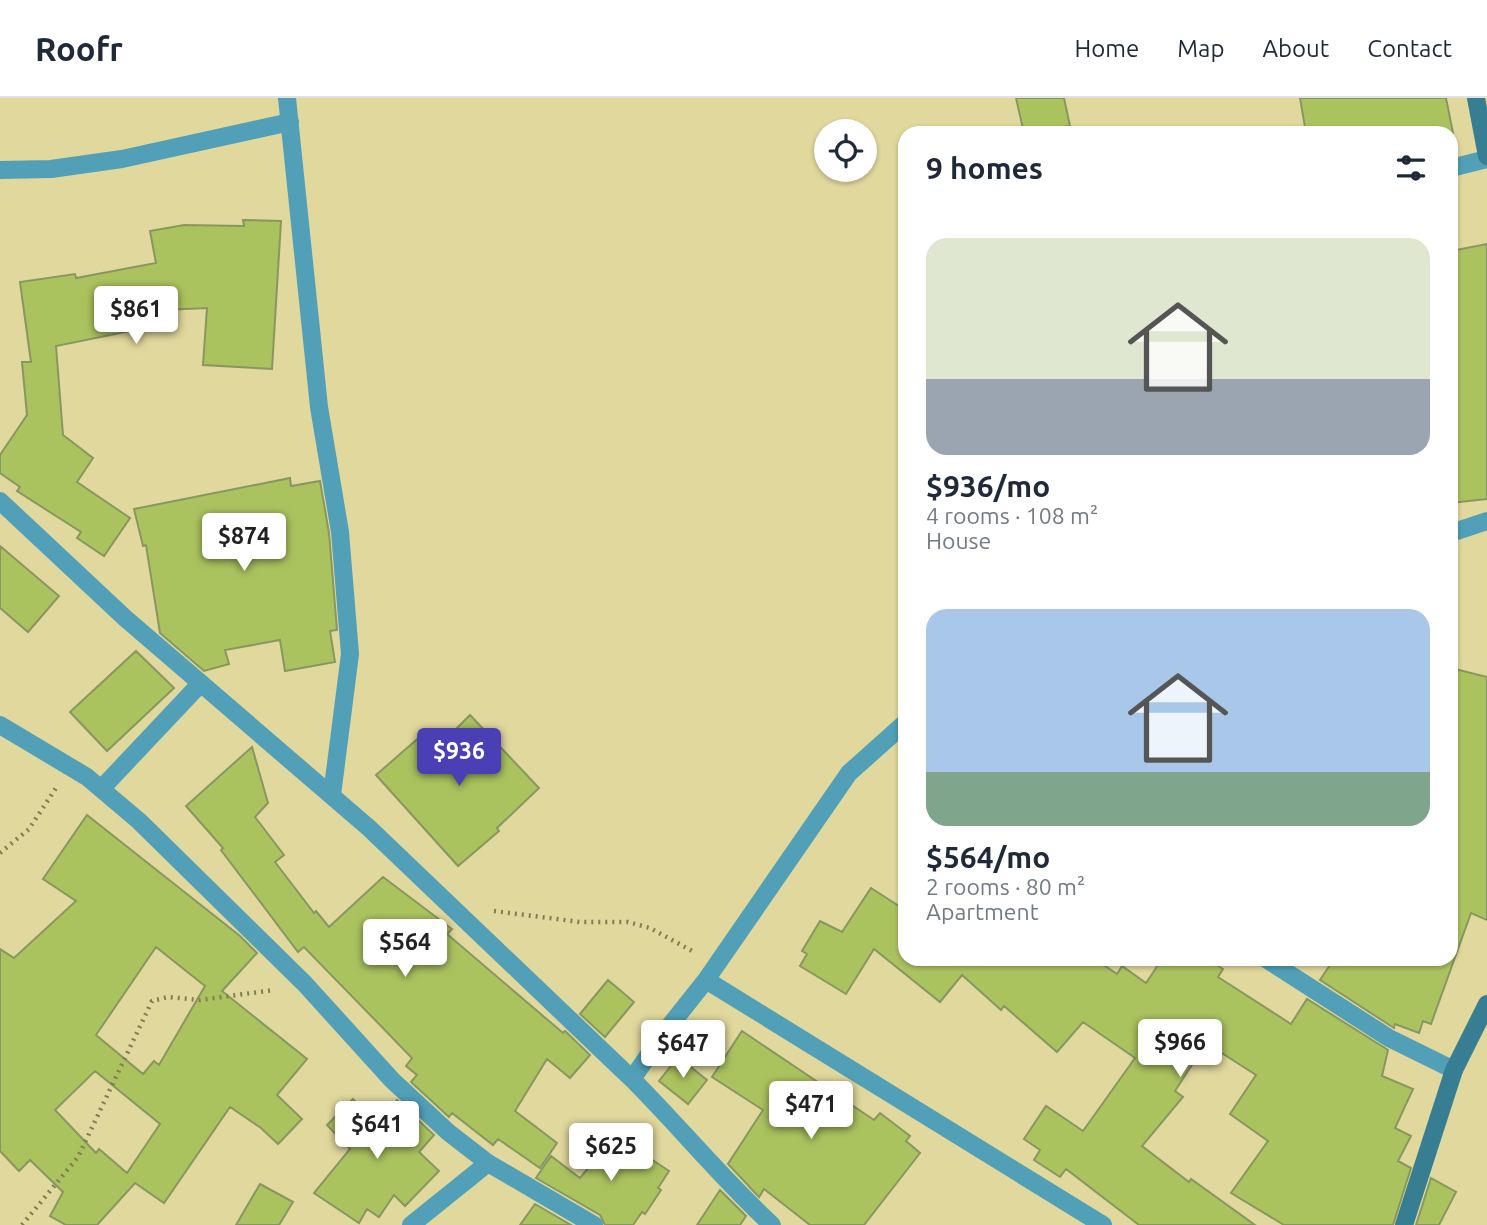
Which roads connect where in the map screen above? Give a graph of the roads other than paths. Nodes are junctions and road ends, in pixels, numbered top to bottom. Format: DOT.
graph roads {
  1 [pos="287,98"];
  2 [pos="1476,98"];
  3 [pos="290,122"];
  4 [pos="1487,157"];
  5 [pos="1458,166"];
  6 [pos="0,170"];
  7 [pos="0,501"];
  8 [pos="1487,521"];
  9 [pos="1458,531"];
  10 [pos="201,683"];
  11 [pos="0,725"];
  12 [pos="898,729"];
  13 [pos="101,789"];
  14 [pos="332,795"];
  15 [pos="1277,966"];
  16 [pos="706,980"];
  17 [pos="1487,1004"];
  18 [pos="1454,1070"];
  19 [pos="632,1079"];
  20 [pos="488,1163"];
  21 [pos="411,1225"];
  22 [pos="594,1225"];
  23 [pos="772,1225"];
  24 [pos="1103,1225"];
  25 [pos="1404,1225"];
  1 -- 3 [label="street"];
  2 -- 4 [label="main road"];
  3 -- 6 [label="street"];
  3 -- 14 [label="street"];
  4 -- 5 [label="street"];
  7 -- 10 [label="street"];
  8 -- 9 [label="street"];
  10 -- 13 [label="street"];
  10 -- 14 [label="street"];
  11 -- 13 [label="street"];
  12 -- 16 [label="street"];
  13 -- 20 [label="street"];
  14 -- 19 [label="street"];
  15 -- 18 [label="street"];
  16 -- 19 [label="street"];
  16 -- 24 [label="street"];
  17 -- 18 [label="main road"];
  18 -- 25 [label="main road"];
  19 -- 23 [label="street"];
  20 -- 21 [label="street"];
  20 -- 22 [label="street"];
}
